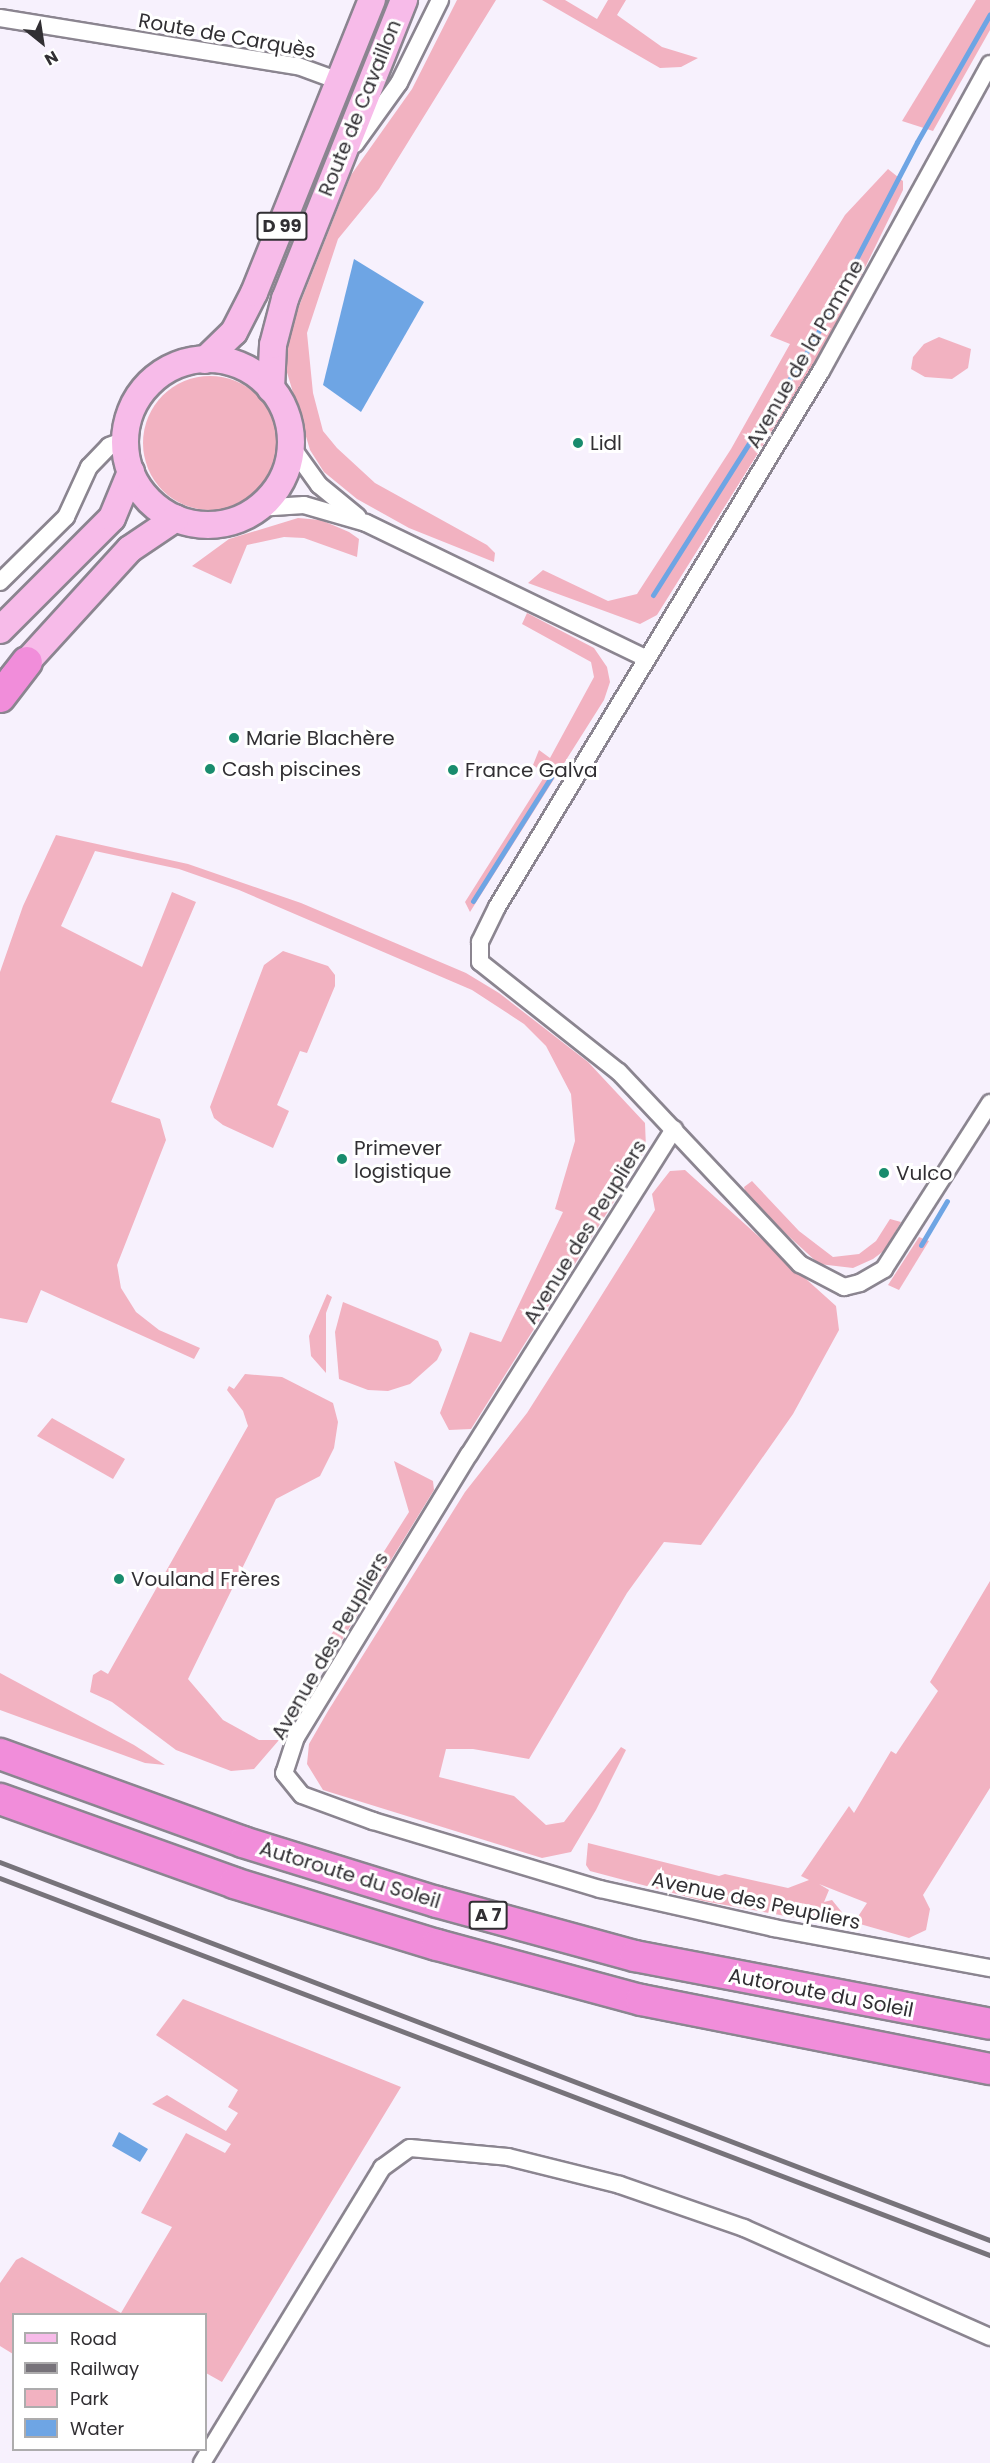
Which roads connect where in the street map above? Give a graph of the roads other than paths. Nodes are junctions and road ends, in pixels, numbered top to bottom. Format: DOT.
graph roads {
  1 [pos="372,0"];
  2 [pos="404,0"];
  3 [pos="440,0"];
  4 [pos="0,18"];
  5 [pos="990,64"];
  6 [pos="339,81"];
  7 [pos="335,171"];
  8 [pos="205,360"];
  9 [pos="272,389"];
  10 [pos="125,440"];
  11 [pos="291,446"];
  12 [pos="131,472"];
  13 [pos="258,508"];
  14 [pos="176,518"];
  15 [pos="366,523"];
  16 [pos="0,582"];
  17 [pos="0,630"];
  18 [pos="645,658"];
  19 [pos="27,662"];
  20 [pos="0,690"];
  21 [pos="0,697"];
  22 [pos="990,1103"];
  23 [pos="674,1129"];
  24 [pos="0,1754"];
  25 [pos="0,1799"];
  26 [pos="990,1968"];
  27 [pos="990,2024"];
  28 [pos="990,2069"];
  29 [pos="990,2337"];
  30 [pos="202,2463"];
  1 -- 6 [label="main road, Route de Cavaillon / D 99"];
  2 -- 7 [label="main road, Route de Cavaillon / D 99"];
  3 -- 7 [label="street"];
  4 -- 6 [label="street, Route de Carquès"];
  5 -- 18 [label="street, Avenue de la Pomme"];
  6 -- 8 [label="main road, Route de Cavaillon / D 99"];
  7 -- 9 [label="main road, Route de Cavaillon / D 99"];
  8 -- 9 [label="main road"];
  8 -- 10 [label="main road"];
  9 -- 11 [label="main road"];
  10 -- 12 [label="main road"];
  10 -- 16 [label="street"];
  11 -- 13 [label="main road"];
  11 -- 15 [label="street"];
  12 -- 14 [label="main road"];
  12 -- 17 [label="main road"];
  13 -- 14 [label="main road"];
  13 -- 15 [label="street"];
  14 -- 19 [label="main road"];
  15 -- 18 [label="street"];
  18 -- 23 [label="street, Avenue de la Pomme"];
  19 -- 20 [label="main road"];
  19 -- 21 [label="highway"];
  22 -- 23 [label="street"];
  23 -- 26 [label="street, Avenue des Peupliers"];
  24 -- 27 [label="highway, Autoroute du Soleil / A 7"];
  25 -- 28 [label="highway, A 7"];
  29 -- 30 [label="street"];
}
